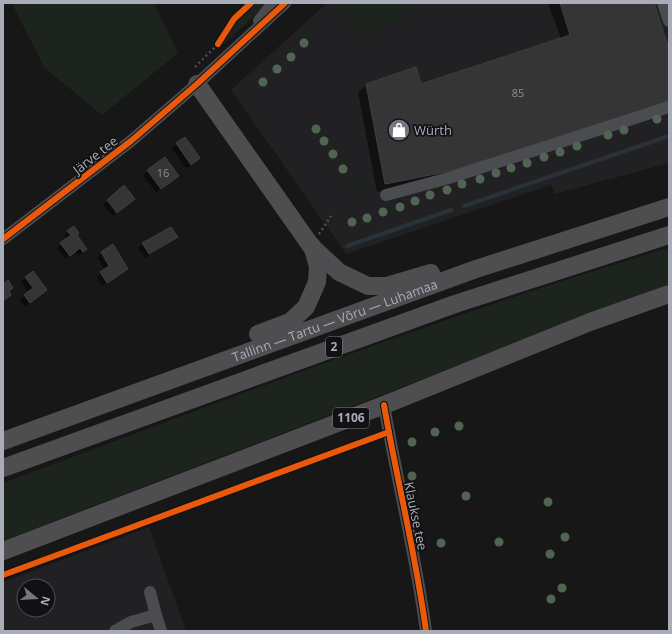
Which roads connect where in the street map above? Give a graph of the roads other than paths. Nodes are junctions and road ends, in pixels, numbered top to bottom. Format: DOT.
graph roads {
  1 [pos="273,3"];
  2 [pos="285,3"];
  3 [pos="663,3"];
  4 [pos="669,21"];
  5 [pos="250,36"];
  6 [pos="197,84"];
  7 [pos="669,107"];
  8 [pos="386,195"];
  9 [pos="669,207"];
  10 [pos="669,235"];
  11 [pos="3,239"];
  12 [pos="311,246"];
  13 [pos="476,269"];
  14 [pos="669,294"];
  15 [pos="190,372"];
  16 [pos="384,405"];
  17 [pos="3,441"];
  18 [pos="3,468"];
  19 [pos="3,551"];
  20 [pos="150,592"];
  21 [pos="156,614"];
  22 [pos="116,631"];
  23 [pos="161,631"];
  24 [pos="426,631"];
  1 -- 5 [label="street"];
  2 -- 5 [label="street"];
  3 -- 4 [label="street"];
  5 -- 6 [label="street, Järve tee"];
  6 -- 11 [label="street, Järve tee"];
  6 -- 12 [label="highway"];
  7 -- 8 [label="street"];
  9 -- 13 [label="highway, Tallinn — Tartu — Võru — Luhamaa / 2"];
  10 -- 18 [label="highway, Tallinn — Tartu — Võru — Luhamaa / 2"];
  12 -- 13 [label="highway"];
  12 -- 15 [label="highway"];
  13 -- 15 [label="highway, Tallinn — Tartu — Võru — Luhamaa / 2"];
  14 -- 16 [label="highway, 1106"];
  15 -- 17 [label="highway, Tallinn — Tartu — Võru — Luhamaa / 2"];
  16 -- 19 [label="highway, 1106"];
  16 -- 24 [label="street, Klaukse tee"];
  20 -- 21 [label="street"];
  21 -- 22 [label="street"];
  21 -- 23 [label="street"];
}
